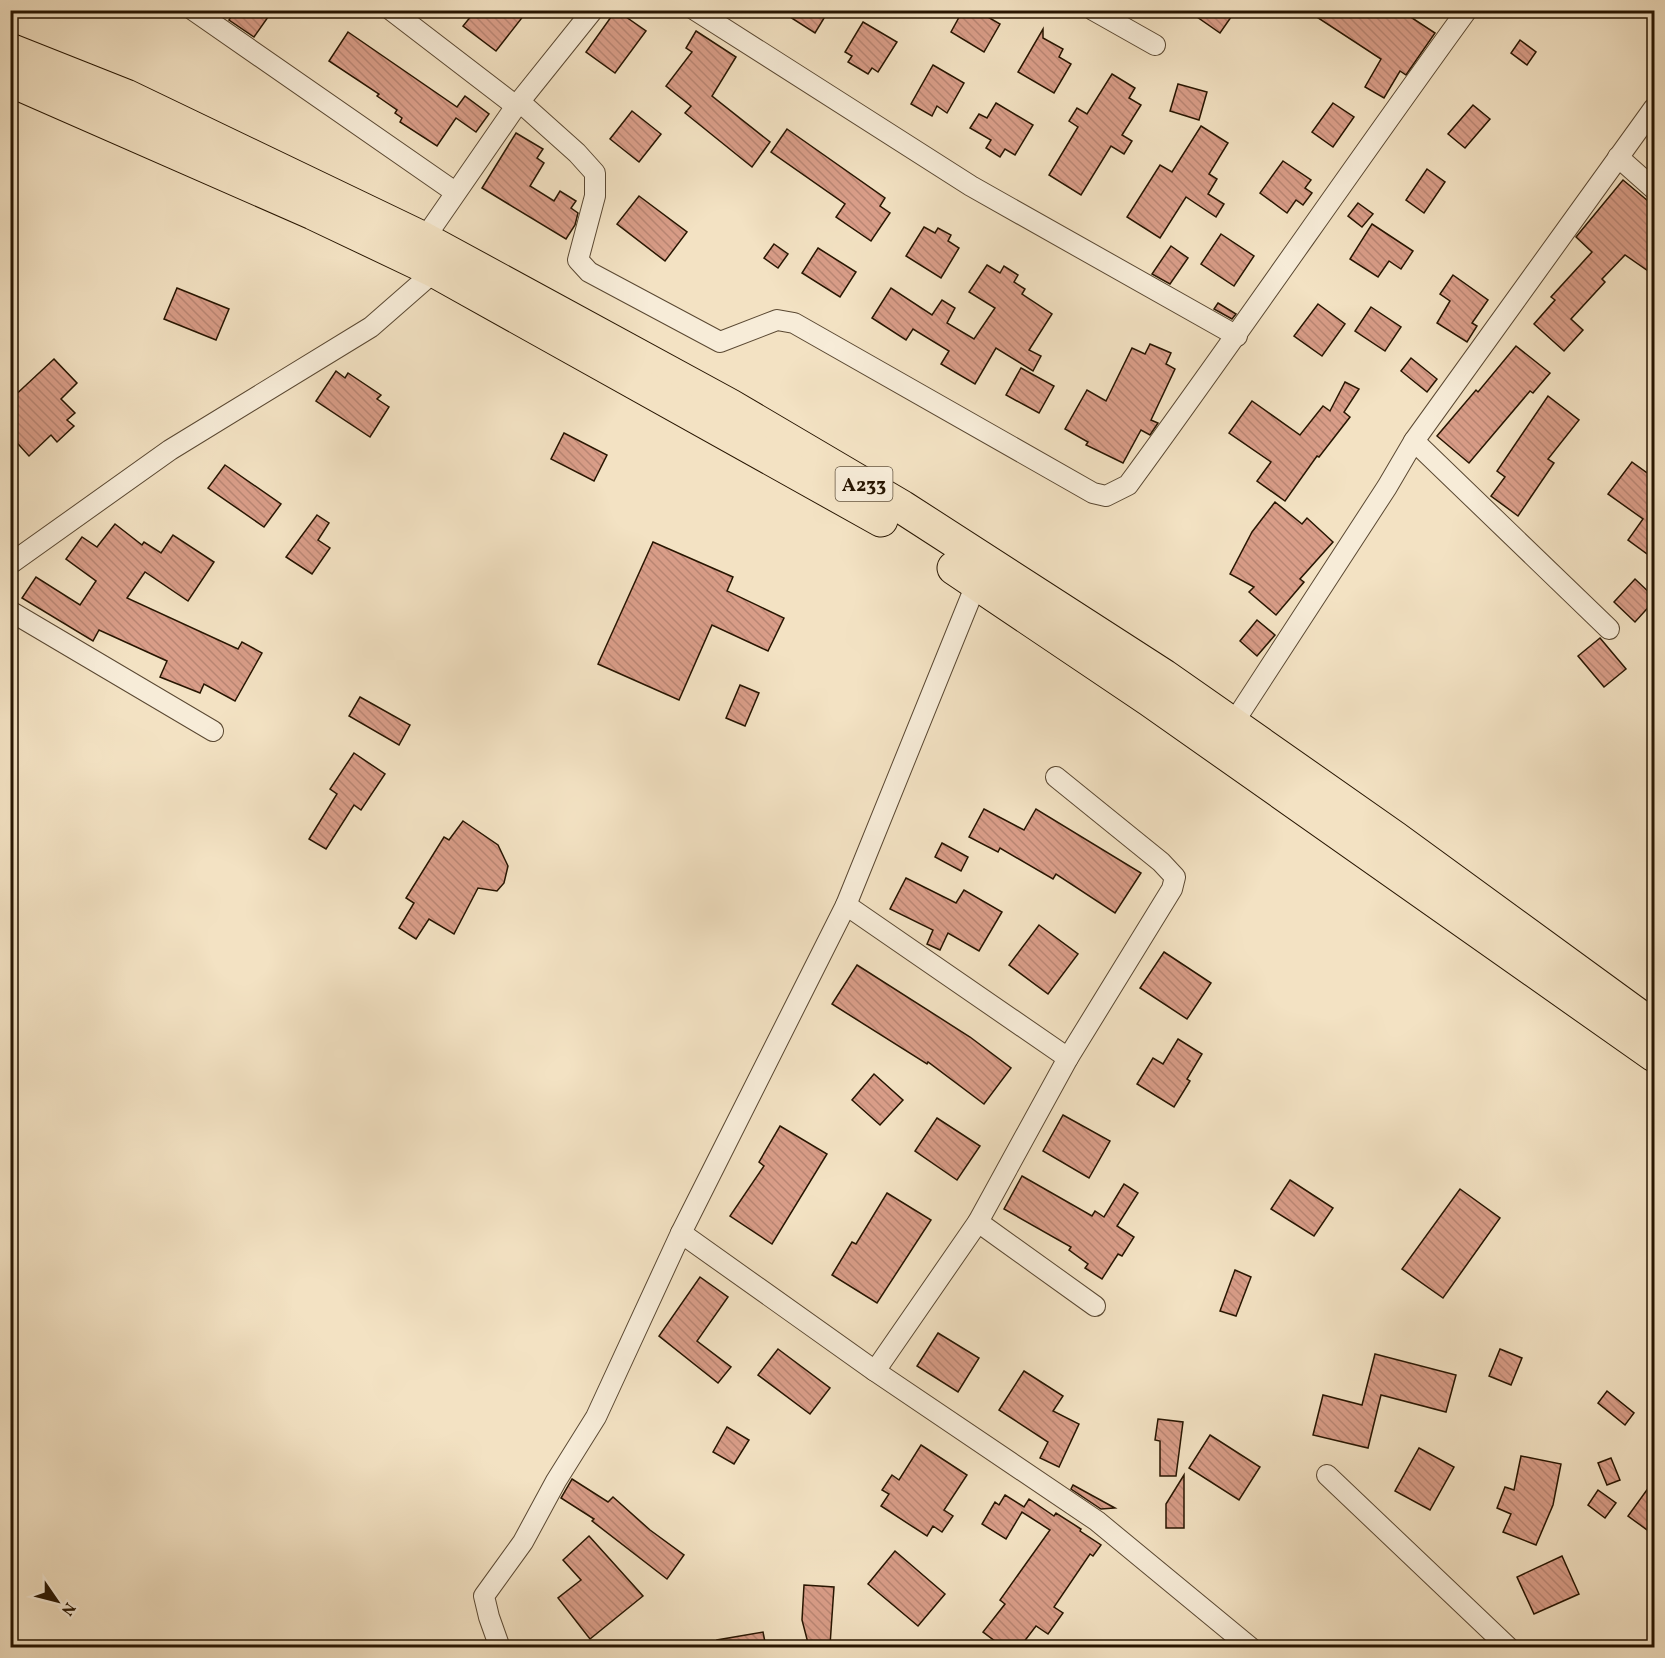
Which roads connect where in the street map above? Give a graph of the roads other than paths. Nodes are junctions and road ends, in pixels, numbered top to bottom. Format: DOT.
graph roads {
  1 [pos="193,10"];
  2 [pos="392,10"];
  3 [pos="593,10"];
  4 [pos="695,10"];
  5 [pos="1093,10"];
  6 [pos="1467,10"];
  7 [pos="1155,45"];
  8 [pos="10,50"];
  9 [pos="10,80"];
  10 [pos="518,104"];
  11 [pos="1654,108"];
  12 [pos="1618,157"];
  13 [pos="1654,189"];
  14 [pos="455,192"];
  15 [pos="424,239"];
  16 [pos="435,271"];
  17 [pos="1237,336"];
  18 [pos="1414,441"];
  19 [pos="10,564"];
  20 [pos="977,582"];
  21 [pos="10,611"];
  22 [pos="1609,629"];
  23 [pos="1232,725"];
  24 [pos="213,730"];
  25 [pos="1056,777"];
  26 [pos="846,905"];
  27 [pos="1654,1027"];
  28 [pos="1654,1055"];
  29 [pos="1068,1058"];
  30 [pos="978,1222"];
  31 [pos="681,1233"];
  32 [pos="1095,1306"];
  33 [pos="874,1371"];
  34 [pos="1327,1475"];
  35 [pos="500,1647"];
  36 [pos="1251,1647"];
  37 [pos="1509,1647"];
  1 -- 14 [label="street"];
  2 -- 10 [label="street"];
  3 -- 10 [label="street"];
  4 -- 17 [label="street"];
  5 -- 7 [label="street"];
  6 -- 17 [label="street"];
  8 -- 15 [label="highway, A233"];
  9 -- 16 [label="highway, A233"];
  10 -- 14 [label="street"];
  10 -- 17 [label="street"];
  11 -- 12 [label="street"];
  12 -- 13 [label="street"];
  12 -- 18 [label="street"];
  14 -- 15 [label="street"];
  15 -- 23 [label="highway, A233"];
  16 -- 19 [label="street"];
  16 -- 20 [label="highway, A233"];
  18 -- 22 [label="street"];
  18 -- 23 [label="street"];
  20 -- 26 [label="street"];
  20 -- 28 [label="highway, A233"];
  21 -- 24 [label="street"];
  23 -- 27 [label="highway, A233"];
  25 -- 29 [label="street"];
  26 -- 29 [label="street"];
  26 -- 31 [label="street"];
  29 -- 30 [label="street"];
  30 -- 32 [label="street"];
  30 -- 33 [label="street"];
  31 -- 33 [label="street"];
  31 -- 35 [label="street"];
  33 -- 36 [label="street"];
  34 -- 37 [label="street"];
}
